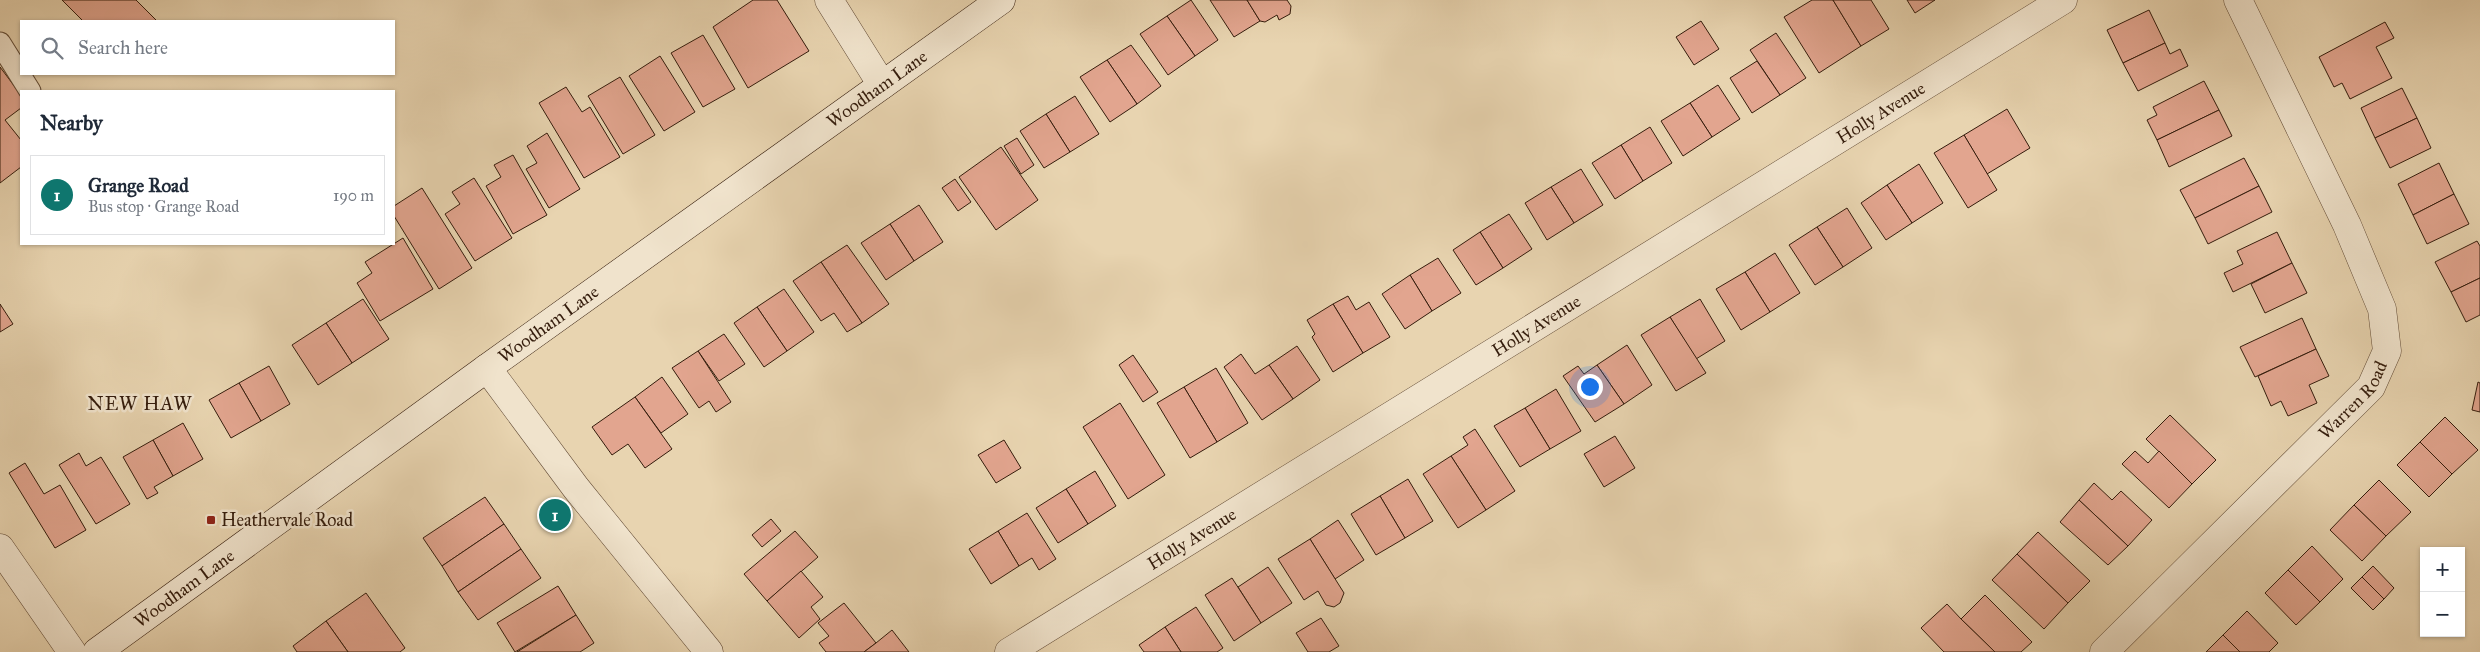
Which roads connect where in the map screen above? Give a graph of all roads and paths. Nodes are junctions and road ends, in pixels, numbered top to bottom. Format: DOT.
graph roads {
  1 [pos="829,0"];
  2 [pos="1002,0"];
  3 [pos="2062,0"];
  4 [pos="2238,0"];
  5 [pos="0,43"];
  6 [pos="20,75"];
  7 [pos="20,75"];
  8 [pos="882,85"];
  9 [pos="29,90"];
  10 [pos="487,368"];
  11 [pos="0,548"];
  12 [pos="72,652"];
  13 [pos="97,652"];
  14 [pos="710,652"];
  15 [pos="1009,652"];
  16 [pos="2104,652"];
  1 -- 8 [label="street"];
  2 -- 8 [label="street, Woodham Lane"];
  3 -- 15 [label="street, Holly Avenue"];
  4 -- 16 [label="street, Warren Road"];
  5 -- 6 [label="lane"];
  7 -- 9 [label="lane"];
  8 -- 10 [label="street, Woodham Lane"];
  10 -- 13 [label="street, Woodham Lane"];
  10 -- 14 [label="street"];
  11 -- 12 [label="street"];
}
